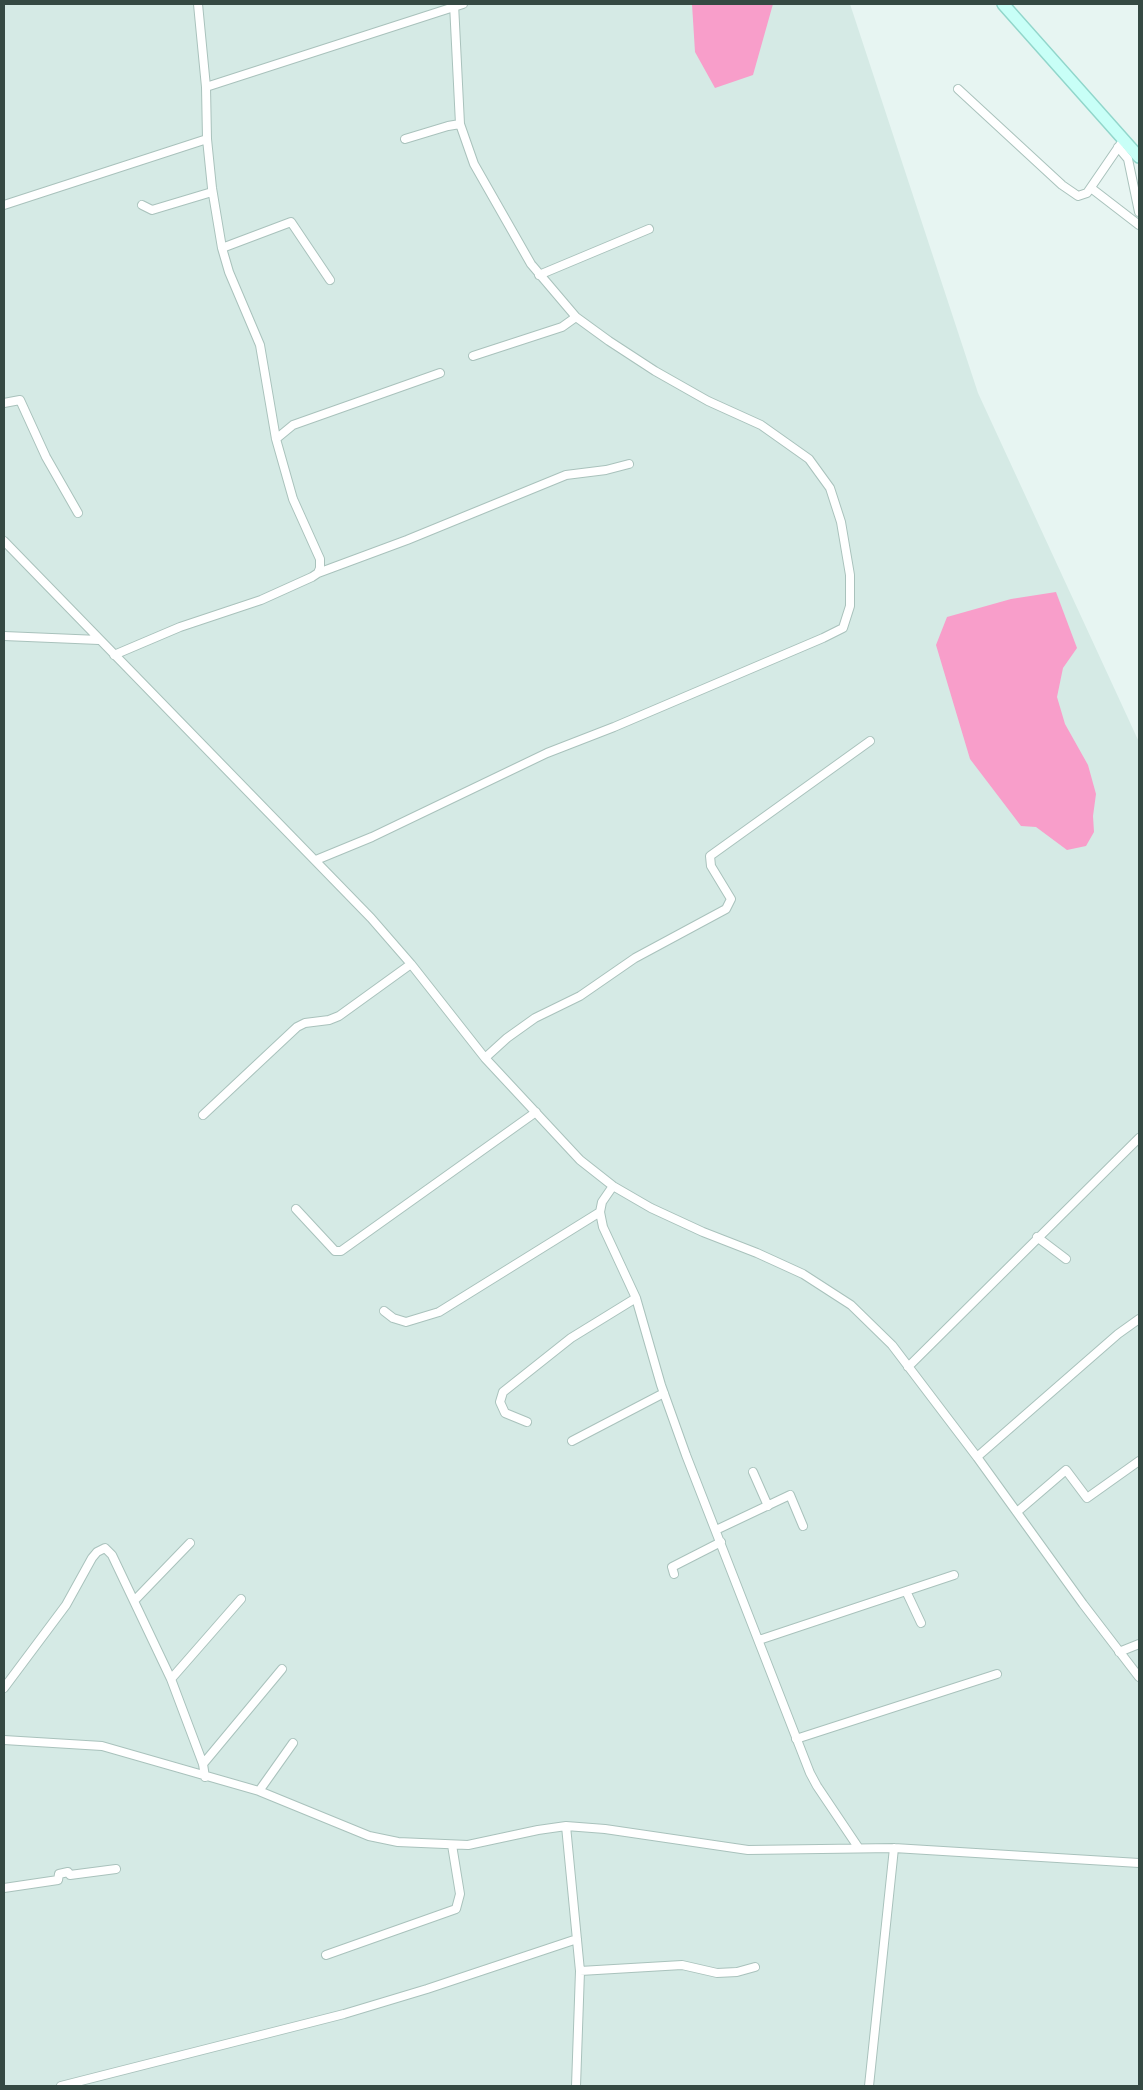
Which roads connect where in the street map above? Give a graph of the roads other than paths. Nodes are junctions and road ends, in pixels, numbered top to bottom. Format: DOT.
graph roads {
  1 [pos="198,4"];
  2 [pos="463,4"];
  3 [pos="1003,4"];
  4 [pos="454,5"];
  5 [pos="206,87"];
  6 [pos="958,89"];
  7 [pos="460,124"];
  8 [pos="207,139"];
  9 [pos="405,139"];
  10 [pos="1121,143"];
  11 [pos="1139,157"];
  12 [pos="1091,188"];
  13 [pos="212,192"];
  14 [pos="4,205"];
  15 [pos="142,205"];
  16 [pos="1139,212"];
  17 [pos="1139,225"];
  18 [pos="649,229"];
  19 [pos="222,248"];
  20 [pos="539,275"];
  21 [pos="330,280"];
  22 [pos="576,317"];
  23 [pos="473,356"];
  24 [pos="440,373"];
  25 [pos="4,404"];
  26 [pos="276,439"];
  27 [pos="629,464"];
  28 [pos="78,513"];
  29 [pos="4,541"];
  30 [pos="318,573"];
  31 [pos="4,636"];
  32 [pos="99,640"];
  33 [pos="114,655"];
  34 [pos="870,741"];
  35 [pos="316,860"];
  36 [pos="412,964"];
  37 [pos="485,1058"];
  38 [pos="536,1112"];
  39 [pos="203,1115"];
  40 [pos="1139,1138"];
  41 [pos="613,1186"];
  42 [pos="296,1209"];
  43 [pos="600,1212"];
  44 [pos="1037,1237"];
  45 [pos="1066,1259"];
  46 [pos="636,1298"];
  47 [pos="384,1311"];
  48 [pos="1139,1319"];
  49 [pos="908,1366"];
  50 [pos="664,1393"];
  51 [pos="527,1422"];
  52 [pos="572,1441"];
  53 [pos="977,1457"];
  54 [pos="1139,1461"];
  55 [pos="753,1472"];
  56 [pos="768,1506"];
  57 [pos="1018,1512"];
  58 [pos="803,1526"];
  59 [pos="716,1530"];
  60 [pos="721,1542"];
  61 [pos="190,1544"];
  62 [pos="674,1574"];
  63 [pos="954,1575"];
  64 [pos="906,1591"];
  65 [pos="241,1599"];
  66 [pos="134,1601"];
  67 [pos="921,1623"];
  68 [pos="759,1640"];
  69 [pos="1139,1644"];
  70 [pos="1119,1652"];
  71 [pos="282,1669"];
  72 [pos="997,1674"];
  73 [pos="1139,1677"];
  74 [pos="172,1679"];
  75 [pos="4,1688"];
  76 [pos="796,1739"];
  77 [pos="4,1740"];
  78 [pos="293,1743"];
  79 [pos="203,1764"];
  80 [pos="205,1777"];
  81 [pos="259,1791"];
  82 [pos="566,1826"];
  83 [pos="452,1845"];
  84 [pos="858,1847"];
  85 [pos="894,1848"];
  86 [pos="1139,1863"];
  87 [pos="116,1869"];
  88 [pos="4,1888"];
  89 [pos="577,1939"];
  90 [pos="326,1955"];
  91 [pos="755,1968"];
  92 [pos="580,1971"];
  93 [pos="61,2086"];
  94 [pos="574,2086"];
  95 [pos="869,2086"];
  1 -- 5 [label="street"];
  2 -- 4 [label="street"];
  3 -- 10 [label="street"];
  4 -- 5 [label="street"];
  4 -- 7 [label="street"];
  5 -- 8 [label="street"];
  6 -- 12 [label="street"];
  7 -- 9 [label="street"];
  7 -- 20 [label="street"];
  8 -- 13 [label="street"];
  8 -- 14 [label="street"];
  10 -- 11 [label="street"];
  10 -- 12 [label="street"];
  10 -- 16 [label="street"];
  12 -- 17 [label="street"];
  13 -- 15 [label="street"];
  13 -- 19 [label="street"];
  18 -- 20 [label="street"];
  19 -- 21 [label="street"];
  19 -- 26 [label="street"];
  20 -- 22 [label="street"];
  22 -- 23 [label="street"];
  22 -- 35 [label="street"];
  24 -- 26 [label="street"];
  25 -- 28 [label="street"];
  26 -- 30 [label="street"];
  27 -- 30 [label="street"];
  29 -- 32 [label="street"];
  30 -- 33 [label="street"];
  31 -- 32 [label="street"];
  32 -- 33 [label="street"];
  33 -- 35 [label="street"];
  34 -- 37 [label="street"];
  35 -- 36 [label="street"];
  36 -- 37 [label="street"];
  36 -- 39 [label="street"];
  37 -- 38 [label="street"];
  38 -- 41 [label="street"];
  38 -- 42 [label="street"];
  40 -- 44 [label="street"];
  41 -- 43 [label="street"];
  41 -- 49 [label="street"];
  43 -- 46 [label="street"];
  43 -- 47 [label="street"];
  44 -- 45 [label="street"];
  44 -- 49 [label="street"];
  46 -- 50 [label="street"];
  46 -- 51 [label="street"];
  48 -- 53 [label="street"];
  49 -- 53 [label="street"];
  50 -- 52 [label="street"];
  50 -- 59 [label="street"];
  53 -- 57 [label="street"];
  54 -- 57 [label="street"];
  55 -- 56 [label="street"];
  56 -- 58 [label="street"];
  56 -- 59 [label="street"];
  57 -- 70 [label="street"];
  59 -- 60 [label="street"];
  60 -- 62 [label="street"];
  60 -- 68 [label="street"];
  61 -- 66 [label="street"];
  63 -- 64 [label="street"];
  64 -- 67 [label="street"];
  64 -- 68 [label="street"];
  65 -- 74 [label="street"];
  66 -- 74 [label="street"];
  66 -- 75 [label="street"];
  68 -- 76 [label="street"];
  69 -- 70 [label="street"];
  70 -- 73 [label="street"];
  71 -- 79 [label="street"];
  72 -- 76 [label="street"];
  74 -- 79 [label="street"];
  76 -- 84 [label="street"];
  77 -- 80 [label="street"];
  78 -- 81 [label="street"];
  79 -- 80 [label="street"];
  80 -- 81 [label="street"];
  81 -- 83 [label="street"];
  82 -- 83 [label="street"];
  82 -- 84 [label="street"];
  82 -- 89 [label="street"];
  83 -- 90 [label="street"];
  84 -- 85 [label="street"];
  85 -- 86 [label="street"];
  85 -- 95 [label="street"];
  87 -- 88 [label="street"];
  89 -- 92 [label="street"];
  89 -- 93 [label="street"];
  91 -- 92 [label="street"];
  92 -- 94 [label="street"];
}
